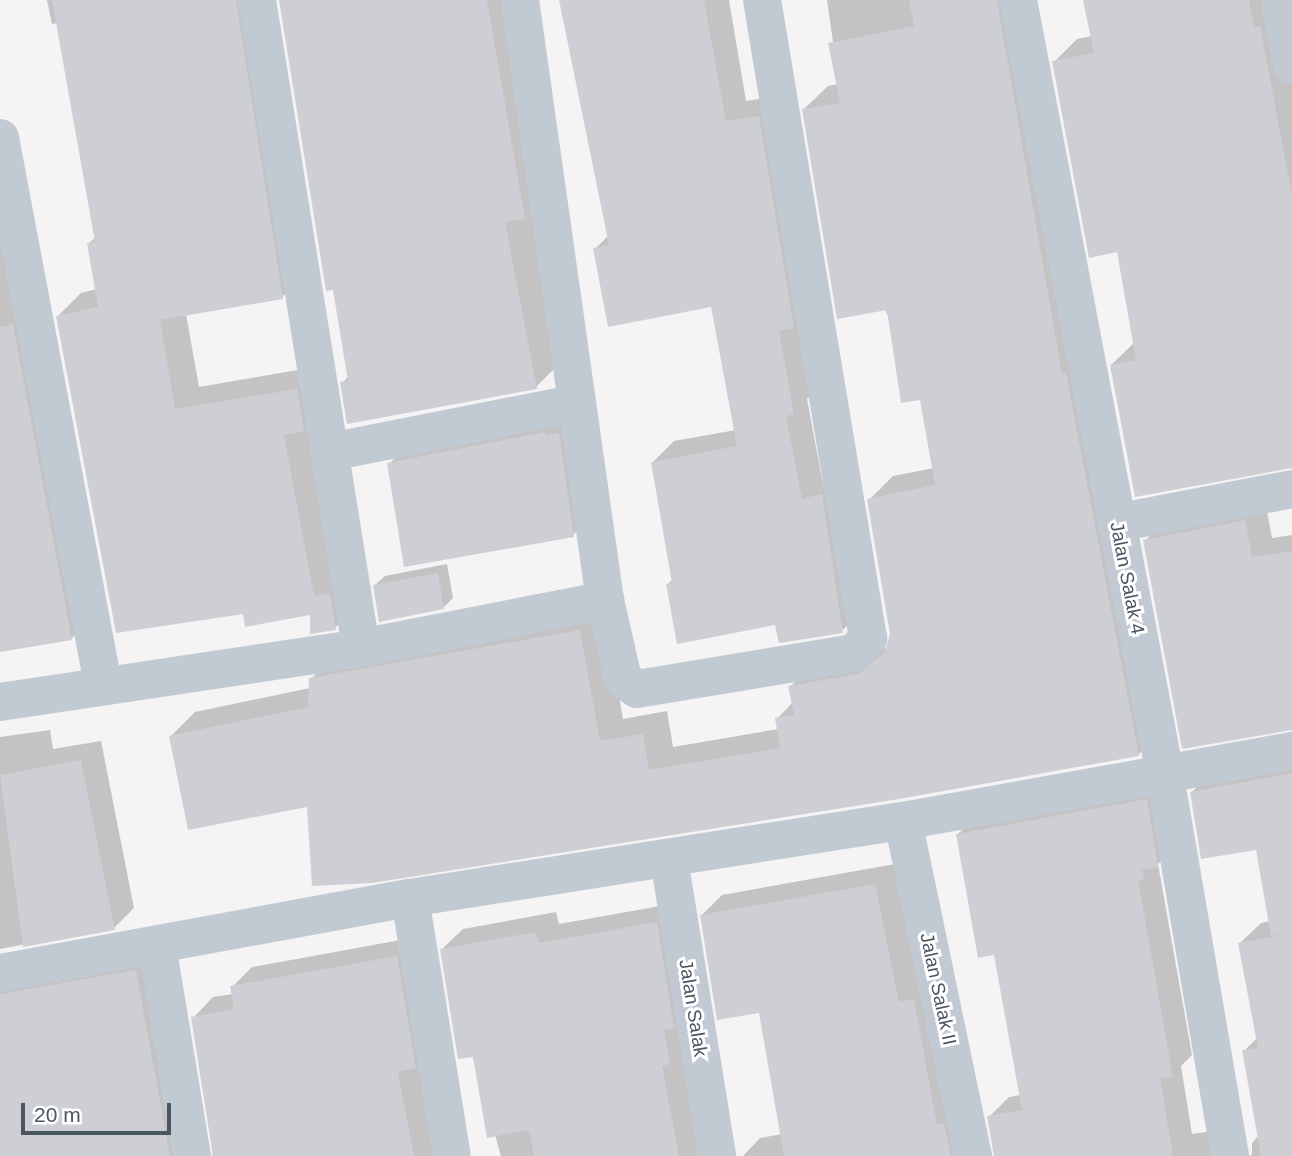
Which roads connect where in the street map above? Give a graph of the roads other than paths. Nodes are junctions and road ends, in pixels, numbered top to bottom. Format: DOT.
graph roads {
  1 [pos="257,0"];
  2 [pos="520,0"];
  3 [pos="762,0"];
  4 [pos="1018,0"];
  5 [pos="1280,0"];
  6 [pos="1292,66"];
  7 [pos="0,138"];
  8 [pos="577,403"];
  9 [pos="330,452"];
  10 [pos="1292,489"];
  11 [pos="1116,523"];
  12 [pos="606,600"];
  13 [pos="361,648"];
  14 [pos="103,684"];
  15 [pos="0,702"];
  16 [pos="1292,751"];
  17 [pos="1165,777"];
  18 [pos="903,821"];
  19 [pos="669,859"];
  20 [pos="410,898"];
  21 [pos="157,944"];
  22 [pos="0,973"];
  23 [pos="192,1156"];
  24 [pos="452,1156"];
  25 [pos="717,1156"];
  26 [pos="973,1156"];
  27 [pos="1230,1156"];
  1 -- 9 [label="street"];
  2 -- 8 [label="street"];
  3 -- 12 [label="street"];
  4 -- 11 [label="street, Jalan Salak 4"];
  5 -- 6 [label="street"];
  7 -- 14 [label="street"];
  8 -- 9 [label="street"];
  8 -- 12 [label="street"];
  9 -- 13 [label="street"];
  10 -- 11 [label="street"];
  11 -- 17 [label="street, Jalan Salak 4"];
  12 -- 13 [label="street"];
  13 -- 14 [label="street"];
  14 -- 15 [label="street"];
  16 -- 17 [label="street"];
  17 -- 18 [label="street"];
  17 -- 27 [label="street, Jalan Salak 4"];
  18 -- 19 [label="street"];
  18 -- 26 [label="street, Jalan Salak II"];
  19 -- 20 [label="street"];
  19 -- 25 [label="street, Jalan Salak"];
  20 -- 21 [label="street"];
  20 -- 24 [label="street"];
  21 -- 22 [label="street"];
  21 -- 23 [label="street"];
}
